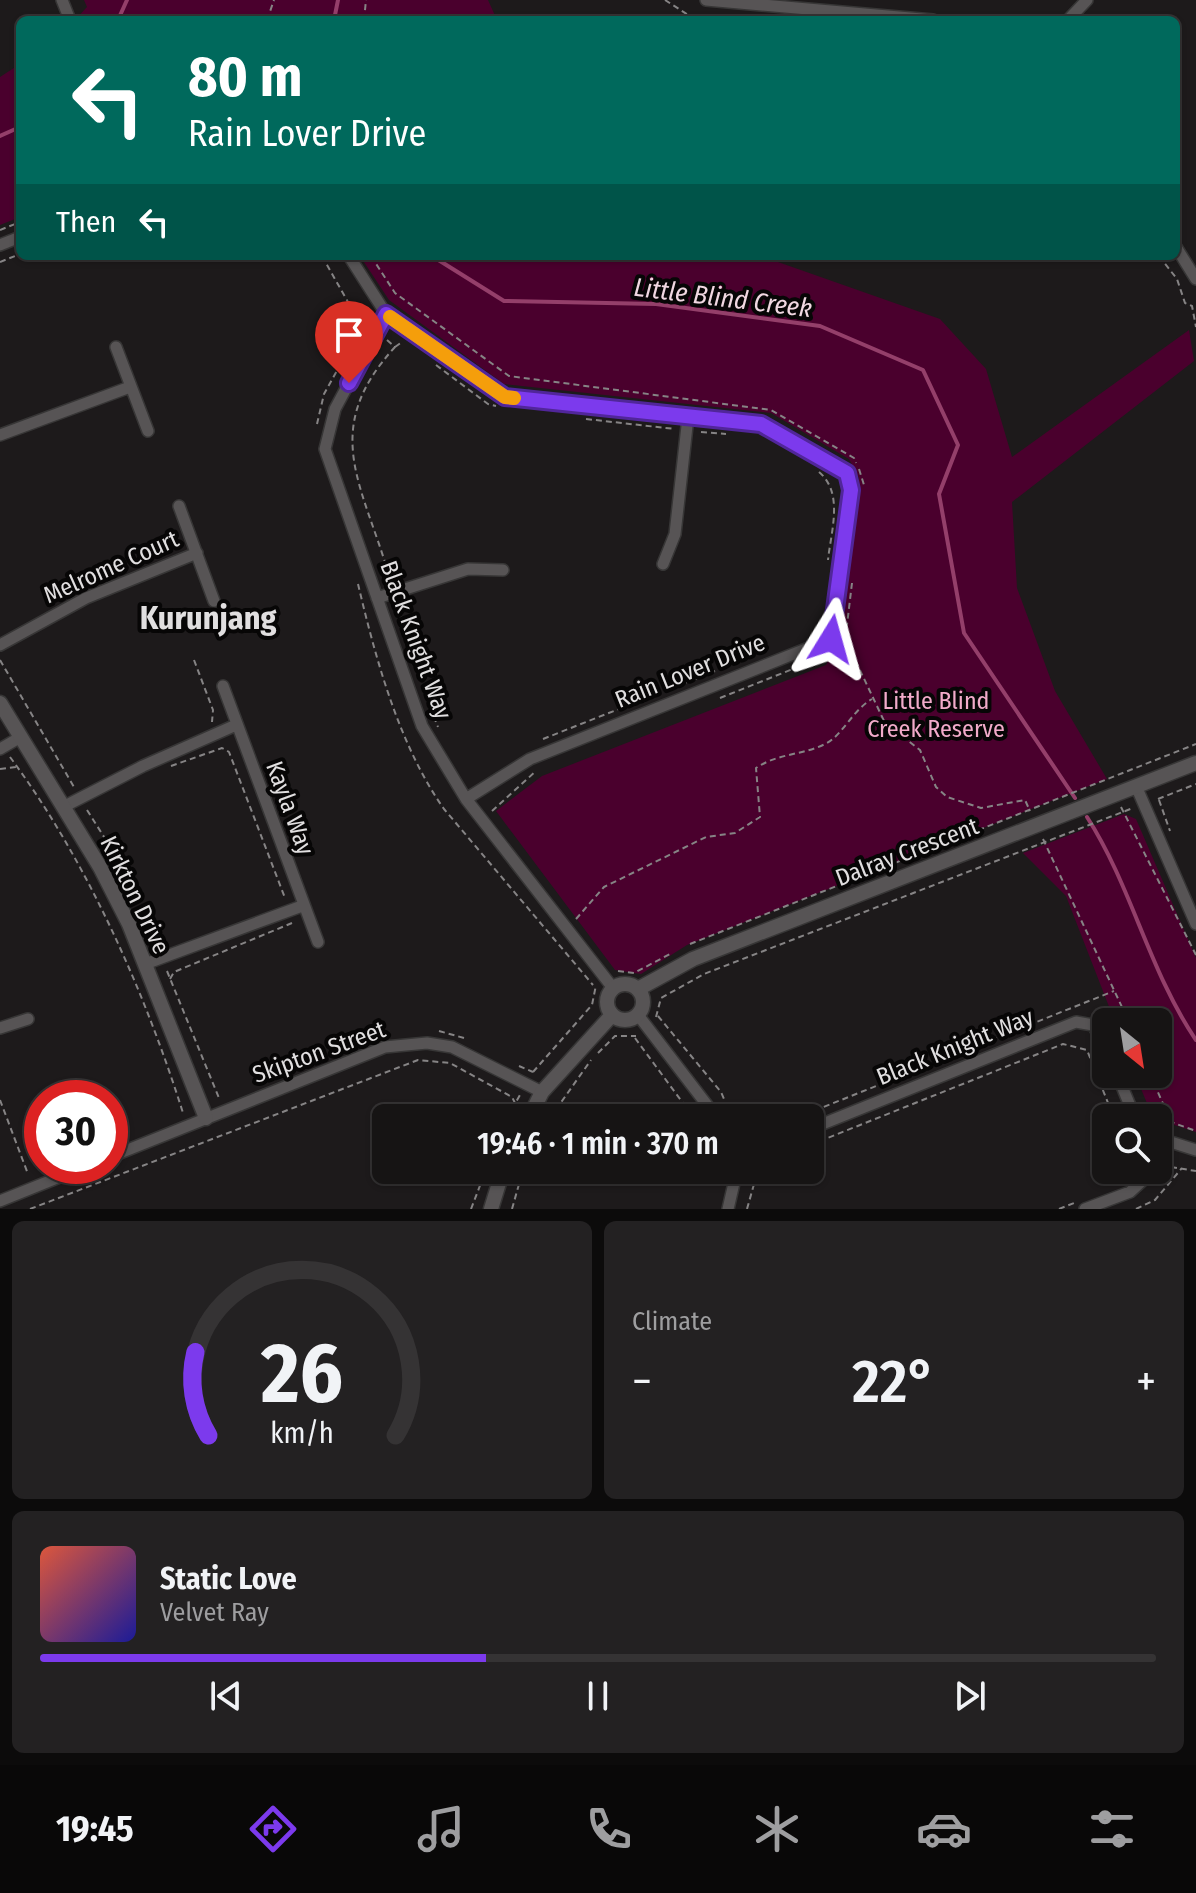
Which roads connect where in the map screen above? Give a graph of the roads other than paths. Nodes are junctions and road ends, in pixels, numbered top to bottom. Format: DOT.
graph roads {
  1 [pos="706,0"];
  2 [pos="1087,0"];
  3 [pos="888,16"];
  4 [pos="1072,16"];
  5 [pos="1180,253"];
  6 [pos="352,260"];
  7 [pos="1196,279"];
  8 [pos="386,314"];
  9 [pos="116,347"];
  10 [pos="130,387"];
  11 [pos="688,417"];
  12 [pos="148,431"];
  13 [pos="0,435"];
  14 [pos="179,506"];
  15 [pos="197,553"];
  16 [pos="663,564"];
  17 [pos="503,570"];
  18 [pos="377,598"];
  19 [pos="214,601"];
  20 [pos="0,645"];
  21 [pos="223,686"];
  22 [pos="0,703"];
  23 [pos="236,725"];
  24 [pos="19,738"];
  25 [pos="1,748"];
  26 [pos="1196,763"];
  27 [pos="1136,786"];
  28 [pos="471,795"];
  29 [pos="63,807"];
  30 [pos="302,906"];
  31 [pos="1196,924"];
  32 [pos="318,942"];
  33 [pos="145,964"];
  34 [pos="613,988"];
  35 [pos="638,989"];
  36 [pos="612,1015"];
  37 [pos="28,1019"];
  38 [pos="642,1020"];
  39 [pos="1092,1025"];
  40 [pos="0,1028"];
  41 [pos="542,1092"];
  42 [pos="536,1104"];
  43 [pos="706,1104"];
  44 [pos="206,1118"];
  45 [pos="824,1123"];
  46 [pos="1172,1143"];
  47 [pos="128,1150"];
  48 [pos="1196,1150"];
  49 [pos="42,1184"];
  50 [pos="499,1184"];
  51 [pos="734,1184"];
  52 [pos="1139,1184"];
  53 [pos="0,1201"];
  54 [pos="491,1209"];
  55 [pos="728,1209"];
  56 [pos="1085,1209"];
  1 -- 3 [label="street"];
  2 -- 4 [label="street"];
  5 -- 7 [label="street"];
  6 -- 8 [label="street, Rain Lover Drive"];
  8 -- 11 [label="street, Rain Lover Drive"];
  8 -- 18 [label="street, Black Knight Way"];
  9 -- 10 [label="street"];
  10 -- 12 [label="street"];
  10 -- 13 [label="street"];
  11 -- 16 [label="street"];
  11 -- 28 [label="street, Rain Lover Drive"];
  14 -- 15 [label="street, Melrome Court"];
  15 -- 19 [label="street, Melrome Court"];
  15 -- 20 [label="street, Melrome Court"];
  17 -- 18 [label="street"];
  18 -- 28 [label="street, Black Knight Way"];
  21 -- 23 [label="street, Kayla Way"];
  22 -- 24 [label="street, Kirkton Drive"];
  23 -- 29 [label="street"];
  23 -- 30 [label="street, Kayla Way"];
  24 -- 25 [label="street"];
  24 -- 29 [label="street, Kirkton Drive"];
  26 -- 27 [label="street, Dalray Crescent"];
  27 -- 31 [label="street"];
  27 -- 35 [label="street, Dalray Crescent"];
  28 -- 34 [label="street, Black Knight Way"];
  29 -- 33 [label="street, Kirkton Drive"];
  30 -- 32 [label="street, Kayla Way"];
  30 -- 33 [label="street"];
  33 -- 44 [label="street, Kirkton Drive"];
  34 -- 35 [label="street"];
  34 -- 36 [label="street"];
  35 -- 38 [label="street"];
  36 -- 38 [label="street"];
  36 -- 41 [label="street"];
  37 -- 40 [label="street"];
  38 -- 43 [label="street"];
  39 -- 45 [label="street, Black Knight Way"];
  41 -- 42 [label="street"];
  41 -- 44 [label="street, Skipton Street"];
  44 -- 47 [label="street, Skipton Street"];
  46 -- 48 [label="street"];
  49 -- 53 [label="street"];
  50 -- 54 [label="street"];
  51 -- 55 [label="street"];
  52 -- 56 [label="street"];
}
